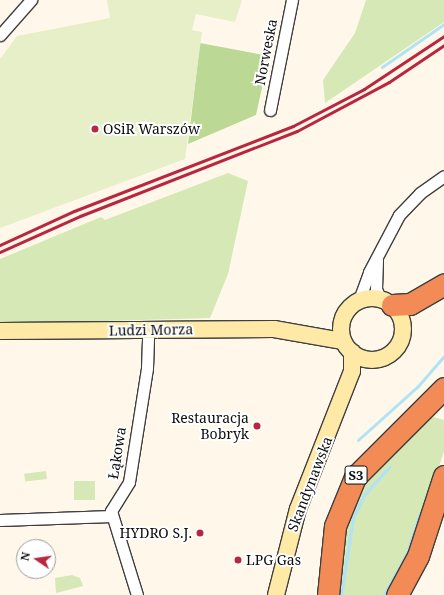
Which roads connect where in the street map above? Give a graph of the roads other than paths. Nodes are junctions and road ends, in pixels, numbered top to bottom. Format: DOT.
graph roads {
  1 [pos="31,0"];
  2 [pos="292,0"];
  3 [pos="0,35"];
  4 [pos="270,110"];
  5 [pos="444,176"];
  6 [pos="377,259"];
  7 [pos="444,284"];
  8 [pos="359,300"];
  9 [pos="386,301"];
  10 [pos="342,321"];
  11 [pos="0,331"];
  12 [pos="148,331"];
  13 [pos="302,333"];
  14 [pos="347,347"];
  15 [pos="373,360"];
  16 [pos="444,388"];
  17 [pos="339,411"];
  18 [pos="444,476"];
  19 [pos="112,516"];
  20 [pos="0,520"];
  21 [pos="280,591"];
  22 [pos="137,595"];
  23 [pos="328,595"];
  24 [pos="397,595"];
  1 -- 3 [label="street"];
  2 -- 4 [label="street, Norweska"];
  5 -- 6 [label="street"];
  6 -- 8 [label="street"];
  6 -- 9 [label="street"];
  7 -- 9 [label="highway"];
  8 -- 9 [label="street"];
  8 -- 10 [label="street"];
  9 -- 15 [label="street"];
  10 -- 13 [label="street, Ludzi Morza"];
  10 -- 14 [label="street"];
  11 -- 12 [label="street, Ludzi Morza"];
  12 -- 13 [label="street, Ludzi Morza"];
  12 -- 19 [label="street, Łąkowa"];
  13 -- 14 [label="street, Ludzi Morza"];
  14 -- 15 [label="street"];
  14 -- 17 [label="street, Skandynawska"];
  15 -- 17 [label="street, Skandynawska"];
  16 -- 23 [label="highway, S3"];
  17 -- 21 [label="street, Skandynawska"];
  18 -- 24 [label="highway"];
  19 -- 20 [label="street"];
  19 -- 22 [label="street"];
}
